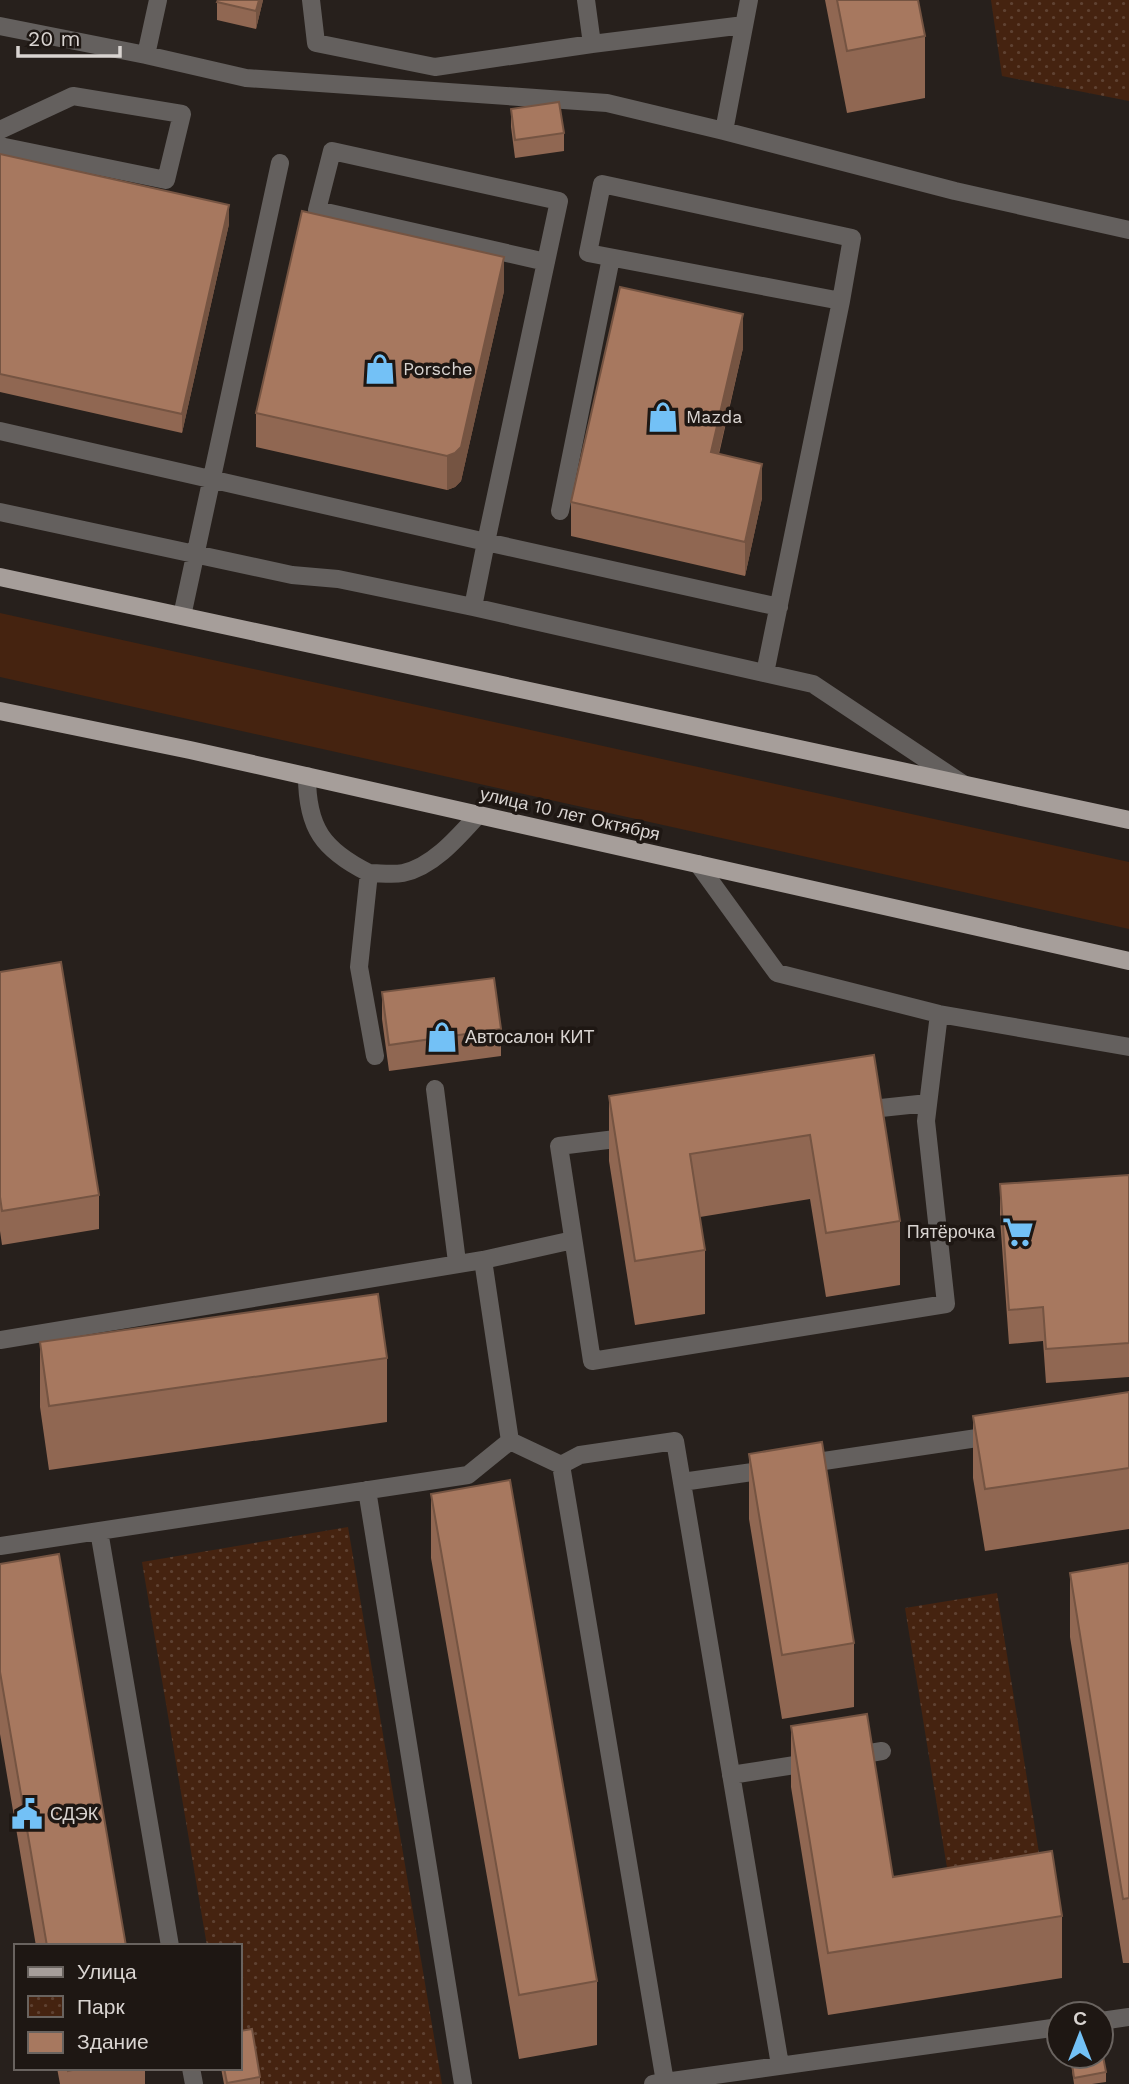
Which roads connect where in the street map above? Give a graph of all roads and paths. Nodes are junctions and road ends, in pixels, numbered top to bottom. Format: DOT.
graph roads {
  1 [pos="158,0"];
  2 [pos="311,0"];
  3 [pos="586,0"];
  4 [pos="748,0"];
  5 [pos="744,25"];
  6 [pos="0,26"];
  7 [pos="592,44"];
  8 [pos="146,55"];
  9 [pos="0,130"];
  10 [pos="724,131"];
  11 [pos="0,146"];
  12 [pos="280,163"];
  13 [pos="1129,230"];
  14 [pos="611,258"];
  15 [pos="546,262"];
  16 [pos="841,301"];
  17 [pos="0,431"];
  18 [pos="210,478"];
  19 [pos="560,510"];
  20 [pos="0,512"];
  21 [pos="486,542"];
  22 [pos="194,554"];
  23 [pos="0,577"];
  24 [pos="473,607"];
  25 [pos="779,607"];
  26 [pos="181,617"];
  27 [pos="765,673"];
  28 [pos="0,711"];
  29 [pos="307,776"];
  30 [pos="965,785"];
  31 [pos="478,815"];
  32 [pos="1129,820"];
  33 [pos="698,864"];
  34 [pos="369,873"];
  35 [pos="1129,961"];
  36 [pos="939,1014"];
  37 [pos="1129,1047"];
  38 [pos="374,1056"];
  39 [pos="435,1089"];
  40 [pos="928,1103"];
  41 [pos="846,1112"];
  42 [pos="653,1134"];
  43 [pos="573,1240"];
  44 [pos="483,1260"];
  45 [pos="457,1262"];
  46 [pos="0,1340"];
  47 [pos="1021,1431"];
  48 [pos="510,1441"];
  49 [pos="561,1465"];
  50 [pos="682,1482"];
  51 [pos="367,1490"];
  52 [pos="99,1531"];
  53 [pos="0,1546"];
  54 [pos="882,1751"];
  55 [pos="731,1775"];
  56 [pos="170,1944"];
  57 [pos="1045,2029"];
  58 [pos="780,2065"];
  59 [pos="659,2083"];
  60 [pos="463,2084"];
  1 -- 8 [label="lane"];
  2 -- 7 [label="lane"];
  3 -- 7 [label="lane"];
  4 -- 5 [label="lane"];
  5 -- 7 [label="lane"];
  5 -- 10 [label="lane"];
  6 -- 8 [label="lane"];
  8 -- 10 [label="lane"];
  9 -- 11 [label="lane"];
  10 -- 13 [label="lane"];
  12 -- 18 [label="lane"];
  14 -- 16 [label="lane"];
  14 -- 16 [label="lane"];
  14 -- 19 [label="lane"];
  15 -- 15 [label="lane"];
  15 -- 21 [label="lane"];
  16 -- 25 [label="lane"];
  17 -- 18 [label="lane"];
  18 -- 21 [label="lane"];
  18 -- 22 [label="lane"];
  20 -- 22 [label="lane"];
  21 -- 24 [label="lane"];
  21 -- 25 [label="lane"];
  22 -- 24 [label="lane"];
  22 -- 26 [label="lane"];
  23 -- 26 [label="main road"];
  24 -- 27 [label="lane"];
  25 -- 27 [label="lane"];
  26 -- 30 [label="main road"];
  27 -- 30 [label="lane"];
  28 -- 29 [label="main road, улица 10 лет Октября"];
  29 -- 31 [label="main road, улица 10 лет Октября"];
  29 -- 34 [label="lane"];
  30 -- 32 [label="main road"];
  31 -- 33 [label="main road, улица 10 лет Октября"];
  31 -- 34 [label="lane"];
  33 -- 35 [label="main road, улица 10 лет Октября"];
  33 -- 36 [label="lane"];
  34 -- 38 [label="lane"];
  36 -- 37 [label="lane"];
  36 -- 40 [label="lane"];
  39 -- 45 [label="lane"];
  40 -- 41 [label="lane"];
  40 -- 43 [label="lane"];
  42 -- 43 [label="lane"];
  43 -- 44 [label="lane"];
  44 -- 45 [label="lane"];
  44 -- 48 [label="lane"];
  45 -- 46 [label="lane"];
  47 -- 50 [label="lane"];
  48 -- 49 [label="lane"];
  48 -- 51 [label="lane"];
  49 -- 50 [label="lane"];
  49 -- 59 [label="lane"];
  50 -- 55 [label="lane"];
  51 -- 52 [label="lane"];
  51 -- 60 [label="lane"];
  52 -- 53 [label="lane"];
  52 -- 56 [label="lane"];
  54 -- 55 [label="lane"];
  55 -- 58 [label="lane"];
  57 -- 58 [label="lane"];
  58 -- 59 [label="lane"];
}
